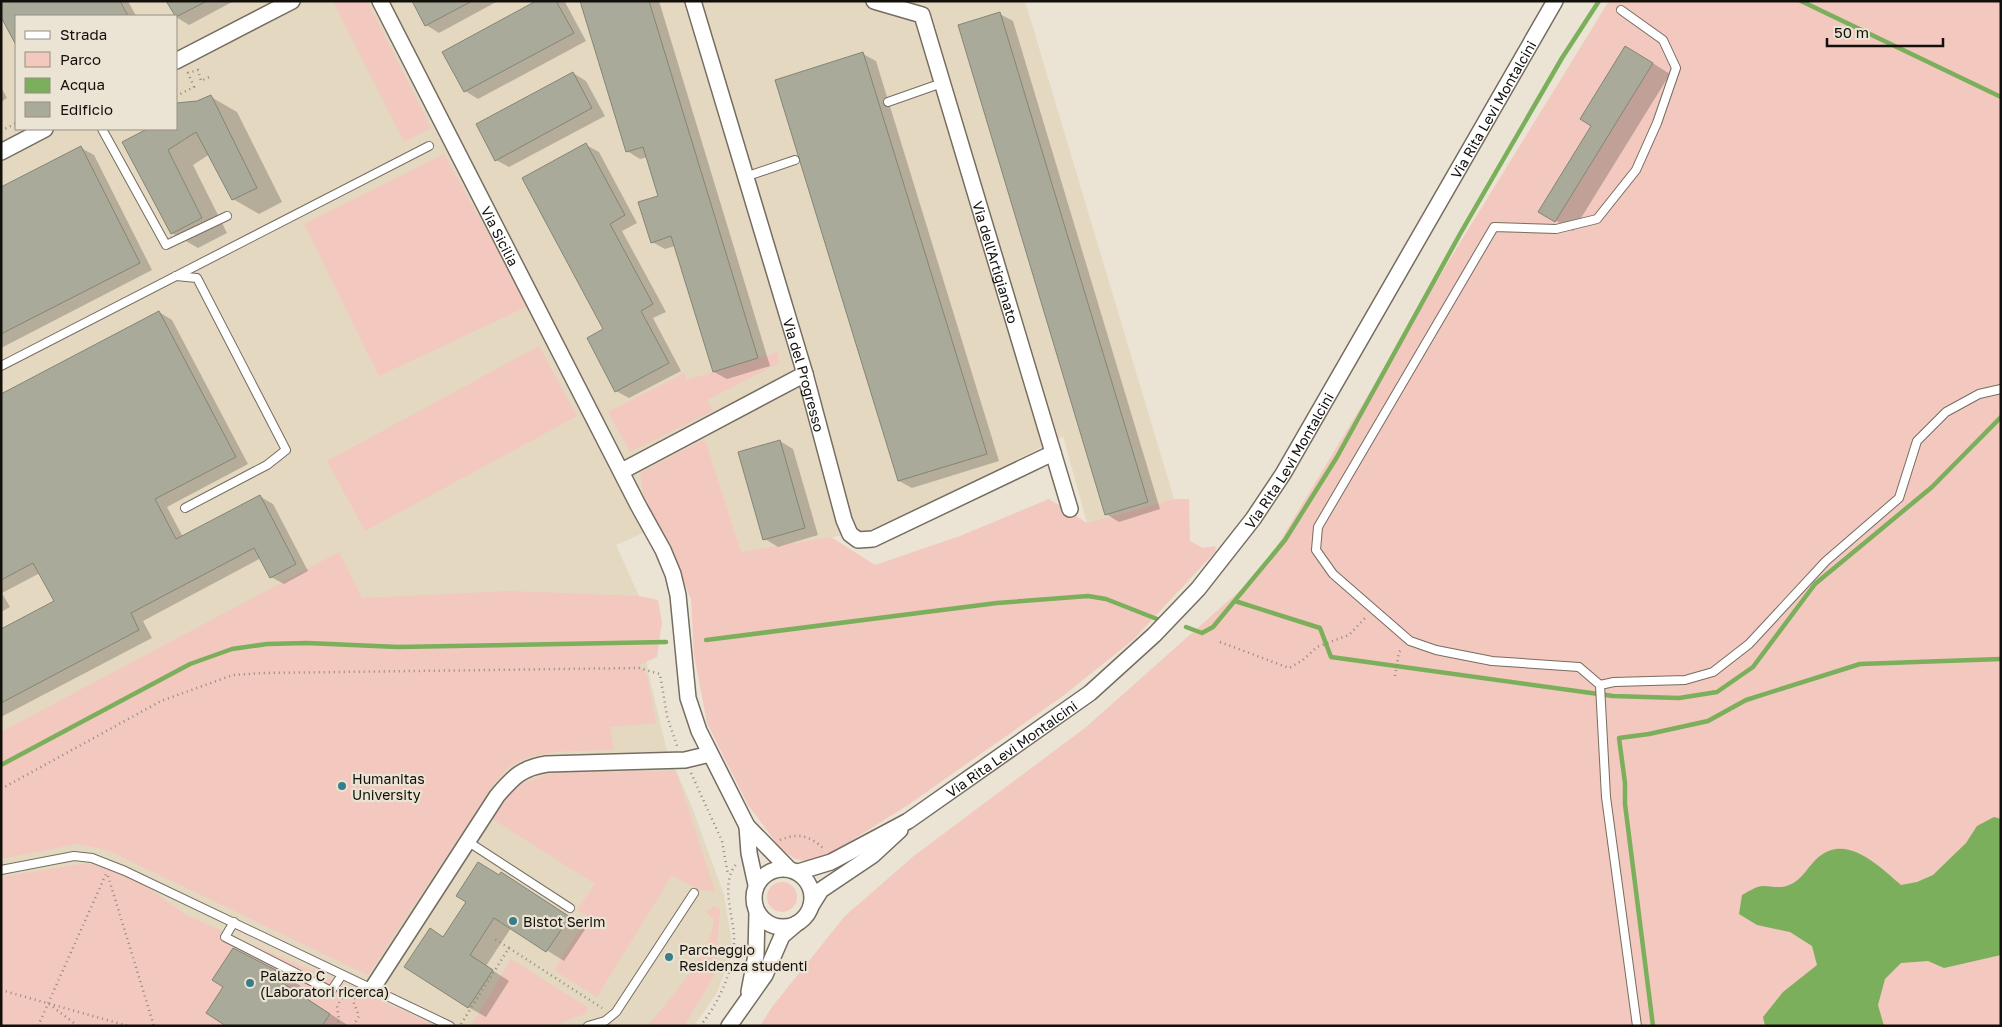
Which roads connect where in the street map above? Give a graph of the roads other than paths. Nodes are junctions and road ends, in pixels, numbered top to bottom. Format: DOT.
graph roads {
  1 [pos="292,1"];
  2 [pos="380,1"];
  3 [pos="692,1"];
  4 [pos="874,1"];
  5 [pos="1555,1"];
  6 [pos="1621,10"];
  7 [pos="178,60"];
  8 [pos="942,84"];
  9 [pos="888,102"];
  10 [pos="43,130"];
  11 [pos="103,130"];
  12 [pos="429,146"];
  13 [pos="1,152"];
  14 [pos="795,160"];
  15 [pos="745,177"];
  16 [pos="227,216"];
  17 [pos="176,276"];
  18 [pos="1,366"];
  19 [pos="805,374"];
  20 [pos="2001,389"];
  21 [pos="1053,453"];
  22 [pos="622,471"];
  23 [pos="186,508"];
  24 [pos="1070,509"];
  25 [pos="1600,685"];
  26 [pos="710,754"];
  27 [pos="908,821"];
  28 [pos="747,826"];
  29 [pos="467,842"];
  30 [pos="1,870"];
  31 [pos="793,870"];
  32 [pos="756,885"];
  33 [pos="694,893"];
  34 [pos="811,906"];
  35 [pos="570,908"];
  36 [pos="757,913"];
  37 [pos="234,922"];
  38 [pos="800,922"];
  39 [pos="342,975"];
  40 [pos="372,989"];
  41 [pos="748,996"];
  42 [pos="450,1026"];
  43 [pos="588,1026"];
  44 [pos="729,1026"];
  45 [pos="1637,1026"];
  1 -- 7 [label="street"];
  2 -- 22 [label="street, Via Sicilia"];
  3 -- 15 [label="street, Via del Progresso"];
  4 -- 8 [label="street, Via dell'Artigianato"];
  5 -- 27 [label="street, Via Rita Levi Montalcini"];
  6 -- 25 [label="lane"];
  8 -- 9 [label="lane"];
  8 -- 21 [label="street, Via dell'Artigianato"];
  10 -- 13 [label="street"];
  11 -- 16 [label="lane"];
  12 -- 17 [label="lane"];
  14 -- 15 [label="lane"];
  15 -- 19 [label="street, Via del Progresso"];
  17 -- 18 [label="lane"];
  17 -- 23 [label="lane"];
  19 -- 21 [label="street, Via del Progresso"];
  19 -- 22 [label="street"];
  20 -- 25 [label="lane"];
  21 -- 24 [label="street, Via dell'Artigianato"];
  22 -- 26 [label="street, Via Sicilia"];
  25 -- 45 [label="lane"];
  26 -- 28 [label="street, Via Sicilia"];
  26 -- 29 [label="street"];
  27 -- 31 [label="street, Via Rita Levi Montalcini"];
  27 -- 34 [label="street, Via Rita Levi Montalcini"];
  28 -- 31 [label="street"];
  28 -- 32 [label="street"];
  29 -- 35 [label="lane"];
  29 -- 40 [label="street"];
  30 -- 37 [label="lane"];
  31 -- 32 [label="street, Via Rita Levi Montalcini"];
  31 -- 34 [label="street"];
  32 -- 36 [label="street, Via Rita Levi Montalcini"];
  33 -- 43 [label="lane"];
  34 -- 38 [label="street, Via Rita Levi Montalcini"];
  36 -- 38 [label="street"];
  36 -- 41 [label="street, Via Rita Levi Montalcini"];
  37 -- 39 [label="lane"];
  37 -- 39 [label="lane"];
  38 -- 41 [label="street, Via Rita Levi Montalcini"];
  39 -- 40 [label="lane"];
  40 -- 42 [label="lane"];
  41 -- 44 [label="street, Via Rita Levi Montalcini"];
}
